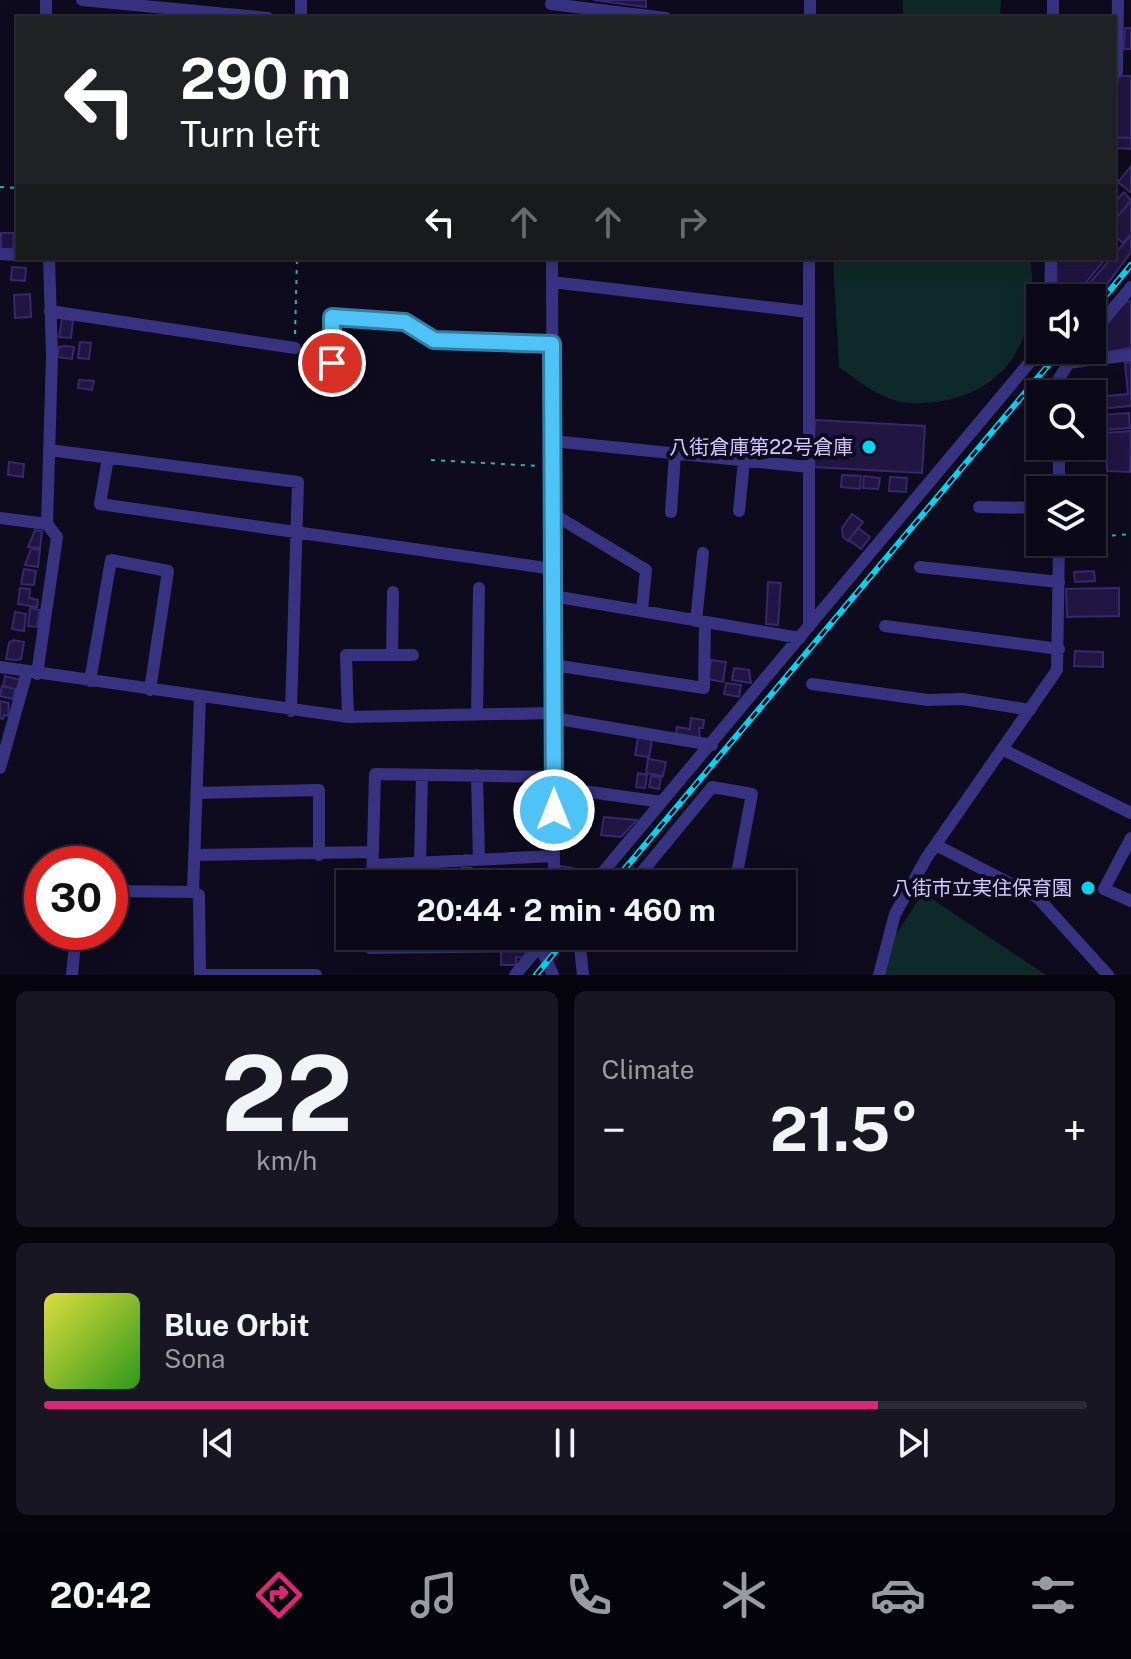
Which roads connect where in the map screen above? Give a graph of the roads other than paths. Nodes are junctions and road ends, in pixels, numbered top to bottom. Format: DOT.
graph roads {
  1 [pos="82,0"];
  2 [pos="1118,0"];
  3 [pos="551,2"];
  4 [pos="247,16"];
  5 [pos="652,16"];
  6 [pos="1116,48"];
  7 [pos="49,260"];
  8 [pos="552,260"];
  9 [pos="809,260"];
  10 [pos="1051,260"];
  11 [pos="552,282"];
  12 [pos="1050,284"];
  13 [pos="1131,287"];
  14 [pos="50,311"];
  15 [pos="809,312"];
  16 [pos="1106,317"];
  17 [pos="552,344"];
  18 [pos="295,348"];
  19 [pos="1131,355"];
  20 [pos="1106,358"];
  21 [pos="1028,364"];
  22 [pos="331,386"];
  23 [pos="552,441"];
  24 [pos="49,450"];
  25 [pos="675,454"];
  26 [pos="108,458"];
  27 [pos="744,461"];
  28 [pos="809,467"];
  29 [pos="979,507"];
  30 [pos="1026,508"];
  31 [pos="739,511"];
  32 [pos="671,512"];
  33 [pos="553,514"];
  34 [pos="0,518"];
  35 [pos="47,524"];
  36 [pos="299,535"];
  37 [pos="703,553"];
  38 [pos="1059,556"];
  39 [pos="920,567"];
  40 [pos="553,569"];
  41 [pos="1059,582"];
  42 [pos="479,588"];
  43 [pos="393,592"];
  44 [pos="553,596"];
  45 [pos="642,611"];
  46 [pos="700,621"];
  47 [pos="885,626"];
  48 [pos="809,627"];
  49 [pos="800,638"];
  50 [pos="1059,649"];
  51 [pos="392,655"];
  52 [pos="413,655"];
  53 [pos="553,665"];
  54 [pos="0,667"];
  55 [pos="32,673"];
  56 [pos="90,681"];
  57 [pos="812,684"];
  58 [pos="150,690"];
  59 [pos="200,697"];
  60 [pos="1030,710"];
  61 [pos="291,711"];
  62 [pos="477,714"];
  63 [pos="553,715"];
  64 [pos="348,717"];
  65 [pos="712,745"];
  66 [pos="1004,750"];
  67 [pos="0,768"];
  68 [pos="422,775"];
  69 [pos="477,775"];
  70 [pos="554,782"];
  71 [pos="197,793"];
  72 [pos="662,802"];
  73 [pos="1131,813"];
  74 [pos="1131,838"];
  75 [pos="936,845"];
  76 [pos="194,855"];
  77 [pos="319,855"];
  78 [pos="554,856"];
  79 [pos="373,859"];
  80 [pos="473,860"];
  81 [pos="420,863"];
  82 [pos="373,870"];
  83 [pos="470,870"];
  84 [pos="554,870"];
  85 [pos="605,870"];
  86 [pos="644,870"];
  87 [pos="738,870"];
  88 [pos="128,891"];
  89 [pos="193,892"];
  90 [pos="1131,901"];
  91 [pos="74,950"];
  92 [pos="536,950"];
  93 [pos="546,950"];
  94 [pos="580,950"];
  95 [pos="257,974"];
  96 [pos="72,975"];
  97 [pos="200,975"];
  98 [pos="316,975"];
  99 [pos="515,975"];
  100 [pos="553,975"];
  101 [pos="583,975"];
  102 [pos="879,975"];
  103 [pos="1108,975"];
  1 -- 4 [label="street"];
  2 -- 6 [label="street"];
  3 -- 5 [label="street"];
  7 -- 14 [label="street"];
  8 -- 11 [label="street"];
  9 -- 15 [label="street"];
  10 -- 12 [label="street"];
  11 -- 15 [label="street"];
  11 -- 17 [label="street"];
  13 -- 16 [label="street"];
  14 -- 18 [label="street"];
  14 -- 24 [label="street"];
  15 -- 28 [label="street"];
  17 -- 22 [label="street"];
  17 -- 23 [label="street"];
  19 -- 20 [label="street"];
  21 -- 48 [label="street"];
  23 -- 25 [label="street"];
  23 -- 33 [label="street"];
  24 -- 26 [label="street"];
  24 -- 35 [label="street"];
  25 -- 27 [label="street"];
  25 -- 32 [label="street"];
  26 -- 36 [label="street"];
  26 -- 36 [label="street"];
  27 -- 28 [label="street"];
  27 -- 31 [label="street"];
  28 -- 48 [label="street"];
  29 -- 30 [label="street"];
  33 -- 40 [label="street"];
  33 -- 45 [label="street"];
  34 -- 35 [label="street"];
  35 -- 55 [label="street"];
  36 -- 40 [label="street"];
  36 -- 61 [label="street"];
  37 -- 46 [label="street"];
  38 -- 41 [label="street"];
  39 -- 41 [label="street"];
  40 -- 44 [label="street"];
  41 -- 50 [label="street"];
  42 -- 62 [label="street"];
  43 -- 51 [label="street"];
  44 -- 45 [label="street"];
  44 -- 53 [label="street"];
  45 -- 46 [label="street"];
  46 -- 49 [label="street"];
  46 -- 53 [label="street"];
  47 -- 50 [label="street"];
  48 -- 49 [label="street"];
  49 -- 65 [label="street"];
  50 -- 60 [label="street"];
  51 -- 52 [label="street"];
  51 -- 64 [label="street"];
  53 -- 63 [label="street"];
  54 -- 55 [label="street"];
  55 -- 56 [label="street"];
  55 -- 67 [label="street"];
  56 -- 58 [label="street"];
  56 -- 58 [label="street"];
  57 -- 60 [label="street"];
  58 -- 59 [label="street"];
  59 -- 61 [label="street"];
  59 -- 71 [label="street"];
  60 -- 66 [label="street"];
  61 -- 64 [label="street"];
  62 -- 63 [label="street"];
  62 -- 64 [label="street"];
  63 -- 65 [label="street"];
  63 -- 70 [label="street"];
  65 -- 72 [label="street"];
  66 -- 73 [label="street"];
  66 -- 75 [label="street"];
  68 -- 69 [label="street"];
  68 -- 79 [label="street"];
  68 -- 81 [label="street"];
  69 -- 70 [label="street"];
  69 -- 80 [label="street"];
  70 -- 72 [label="street"];
  70 -- 78 [label="street"];
  71 -- 76 [label="street"];
  71 -- 77 [label="street"];
  72 -- 85 [label="street"];
  74 -- 90 [label="street"];
  75 -- 102 [label="street"];
  75 -- 103 [label="street"];
  76 -- 77 [label="street"];
  76 -- 89 [label="street"];
  77 -- 79 [label="street"];
  78 -- 80 [label="street"];
  78 -- 84 [label="street"];
  79 -- 81 [label="street"];
  79 -- 82 [label="street"];
  80 -- 81 [label="street"];
  80 -- 83 [label="street"];
  86 -- 87 [label="street"];
  88 -- 89 [label="street"];
  89 -- 97 [label="street"];
  91 -- 96 [label="street"];
  92 -- 99 [label="street"];
  93 -- 100 [label="street"];
  94 -- 101 [label="street"];
  95 -- 97 [label="street"];
  95 -- 98 [label="street"];
}
